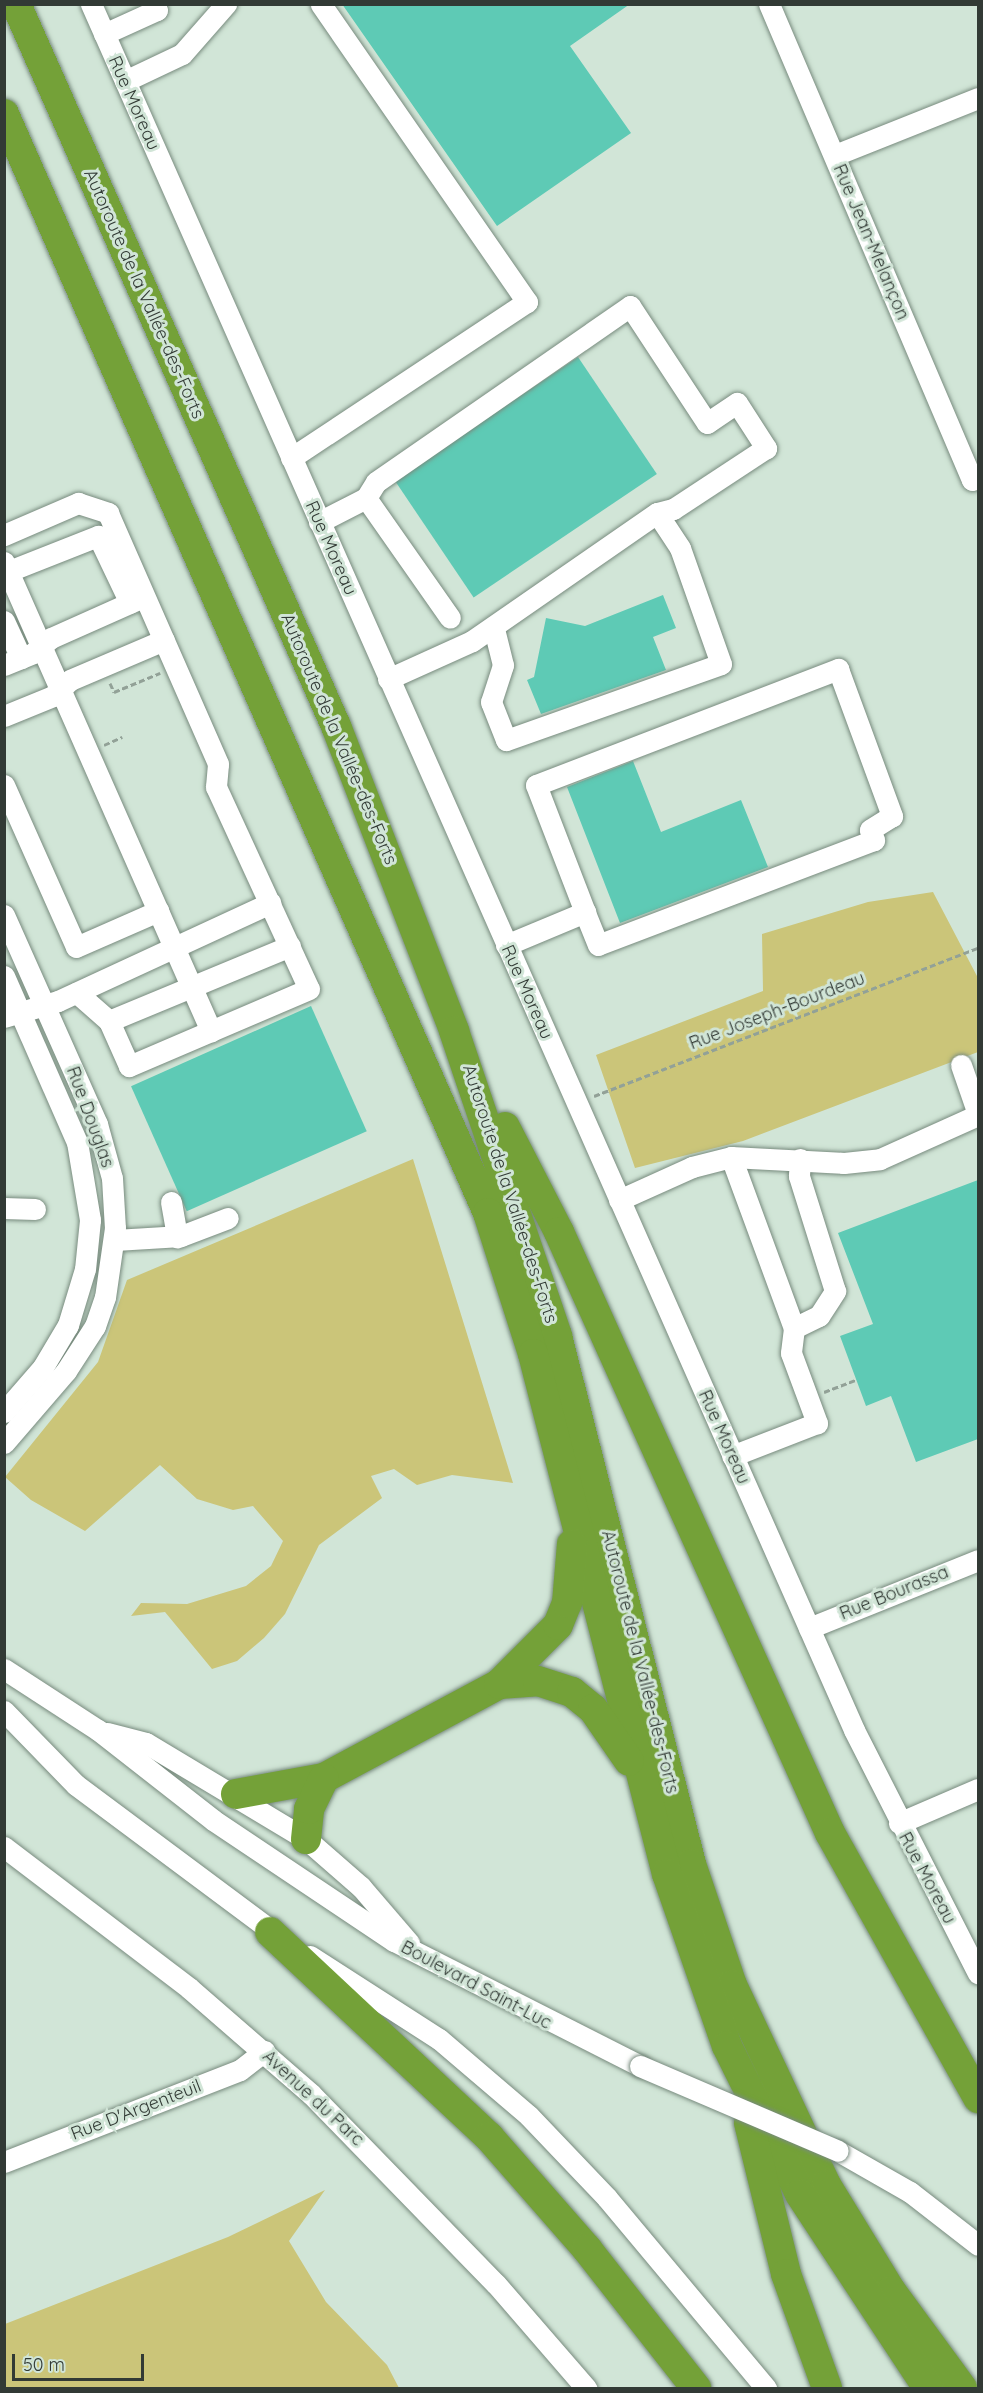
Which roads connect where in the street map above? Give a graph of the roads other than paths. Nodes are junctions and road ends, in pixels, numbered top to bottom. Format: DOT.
graph roads {
  1 [pos="16,4"];
  2 [pos="91,4"];
  3 [pos="154,4"];
  4 [pos="226,4"];
  5 [pos="321,4"];
  6 [pos="769,4"];
  7 [pos="104,34"];
  8 [pos="125,81"];
  9 [pos="978,98"];
  10 [pos="4,114"];
  11 [pos="835,155"];
  12 [pos="291,458"];
  13 [pos="975,479"];
  14 [pos="366,498"];
  15 [pos="657,513"];
  16 [pos="319,522"];
  17 [pos="4,536"];
  18 [pos="7,566"];
  19 [pos="138,599"];
  20 [pos="450,618"];
  21 [pos="4,621"];
  22 [pos="494,628"];
  23 [pos="164,640"];
  24 [pos="43,646"];
  25 [pos="13,662"];
  26 [pos="388,679"];
  27 [pos="61,688"];
  28 [pos="4,716"];
  29 [pos="4,785"];
  30 [pos="270,903"];
  31 [pos="158,911"];
  32 [pos="585,912"];
  33 [pos="4,915"];
  34 [pos="506,945"];
  35 [pos="290,946"];
  36 [pos="174,948"];
  37 [pos="4,976"];
  38 [pos="191,987"];
  39 [pos="77,993"];
  40 [pos="45,1005"];
  41 [pos="12,1015"];
  42 [pos="109,1021"];
  43 [pos="211,1031"];
  44 [pos="454,1031"];
  45 [pos="961,1065"];
  46 [pos="978,1115"];
  47 [pos="731,1157"];
  48 [pos="800,1159"];
  49 [pos="619,1200"];
  50 [pos="171,1202"];
  51 [pos="4,1208"];
  52 [pos="35,1209"];
  53 [pos="228,1218"];
  54 [pos="177,1237"];
  55 [pos="115,1240"];
  56 [pos="794,1328"];
  57 [pos="9,1416"];
  58 [pos="4,1443"];
  59 [pos="732,1456"];
  60 [pos="574,1511"];
  61 [pos="978,1560"];
  62 [pos="809,1628"];
  63 [pos="4,1669"];
  64 [pos="499,1684"];
  65 [pos="4,1711"];
  66 [pos="98,1730"];
  67 [pos="324,1778"];
  68 [pos="641,1779"];
  69 [pos="978,1789"];
  70 [pos="236,1794"];
  71 [pos="898,1823"];
  72 [pos="306,1839"];
  73 [pos="4,1847"];
  74 [pos="270,1932"];
  75 [pos="422,1957"];
  76 [pos="978,1973"];
  77 [pos="264,2051"];
  78 [pos="738,2073"];
  79 [pos="978,2098"];
  80 [pos="4,2162"];
  81 [pos="978,2245"];
  82 [pos="586,2388"];
  83 [pos="696,2388"];
  84 [pos="766,2388"];
  85 [pos="827,2388"];
  86 [pos="928,2388"];
  87 [pos="962,2388"];
  1 -- 44 [label="highway, Autoroute de la Vallée-des-Forts"];
  2 -- 7 [label="street, Rue Moreau"];
  3 -- 7 [label="street"];
  4 -- 8 [label="street"];
  5 -- 12 [label="street"];
  6 -- 11 [label="street, Rue Jean-Melançon"];
  7 -- 8 [label="street, Rue Moreau"];
  8 -- 12 [label="street, Rue Moreau"];
  9 -- 11 [label="street"];
  10 -- 60 [label="highway, Autoroute de la Vallée-des-Forts"];
  11 -- 13 [label="street, Rue Jean-Melançon"];
  12 -- 16 [label="street, Rue Moreau"];
  14 -- 15 [label="street"];
  14 -- 16 [label="street"];
  14 -- 20 [label="street"];
  15 -- 22 [label="street"];
  15 -- 22 [label="street"];
  16 -- 26 [label="street, Rue Moreau"];
  17 -- 19 [label="street"];
  18 -- 19 [label="street"];
  18 -- 24 [label="street"];
  19 -- 23 [label="street"];
  19 -- 24 [label="street"];
  21 -- 25 [label="street"];
  22 -- 26 [label="street"];
  23 -- 27 [label="street"];
  23 -- 30 [label="street"];
  24 -- 25 [label="street"];
  24 -- 27 [label="street"];
  26 -- 34 [label="street, Rue Moreau"];
  27 -- 28 [label="street"];
  27 -- 31 [label="street"];
  29 -- 31 [label="street"];
  30 -- 35 [label="street"];
  30 -- 36 [label="street"];
  31 -- 36 [label="street"];
  32 -- 32 [label="street"];
  32 -- 34 [label="street"];
  33 -- 40 [label="street, Rue Douglas"];
  34 -- 49 [label="street, Rue Moreau"];
  35 -- 38 [label="street"];
  35 -- 43 [label="street"];
  36 -- 38 [label="street"];
  36 -- 39 [label="street"];
  37 -- 41 [label="street, Rue Douglas"];
  38 -- 42 [label="street"];
  38 -- 43 [label="street"];
  39 -- 40 [label="street"];
  39 -- 42 [label="street"];
  40 -- 41 [label="street"];
  40 -- 55 [label="street, Rue Douglas"];
  41 -- 57 [label="street, Rue Douglas"];
  42 -- 43 [label="street"];
  44 -- 79 [label="highway"];
  44 -- 87 [label="highway, Autoroute de la Vallée-des-Forts"];
  45 -- 46 [label="street"];
  46 -- 48 [label="street"];
  47 -- 48 [label="street"];
  47 -- 49 [label="street"];
  47 -- 56 [label="street"];
  48 -- 56 [label="street"];
  49 -- 59 [label="street, Rue Moreau"];
  50 -- 54 [label="street"];
  51 -- 52 [label="street"];
  53 -- 54 [label="street"];
  54 -- 55 [label="street"];
  55 -- 57 [label="street, Rue Douglas"];
  56 -- 59 [label="street"];
  57 -- 58 [label="street, Rue Douglas"];
  59 -- 62 [label="street, Rue Moreau"];
  60 -- 64 [label="highway"];
  60 -- 68 [label="highway, Autoroute de la Vallée-des-Forts"];
  61 -- 62 [label="street, Rue Bourassa"];
  62 -- 71 [label="street, Rue Moreau"];
  63 -- 66 [label="street, Boulevard Saint-Luc"];
  64 -- 67 [label="highway"];
  64 -- 68 [label="highway"];
  65 -- 74 [label="street"];
  66 -- 70 [label="street"];
  66 -- 75 [label="street, Boulevard Saint-Luc"];
  67 -- 70 [label="highway"];
  67 -- 72 [label="highway"];
  68 -- 78 [label="highway, Autoroute de la Vallée-des-Forts"];
  69 -- 71 [label="street"];
  70 -- 72 [label="street"];
  71 -- 76 [label="street, Rue Moreau"];
  72 -- 75 [label="street"];
  73 -- 77 [label="street, Avenue du Parc"];
  74 -- 83 [label="highway"];
  74 -- 84 [label="street"];
  75 -- 81 [label="street, Boulevard Saint-Luc, bridge"];
  77 -- 80 [label="street, Rue D'Argenteuil"];
  77 -- 82 [label="street, Avenue du Parc"];
  78 -- 85 [label="highway"];
  78 -- 86 [label="highway, Autoroute de la Vallée-des-Forts"];
}
